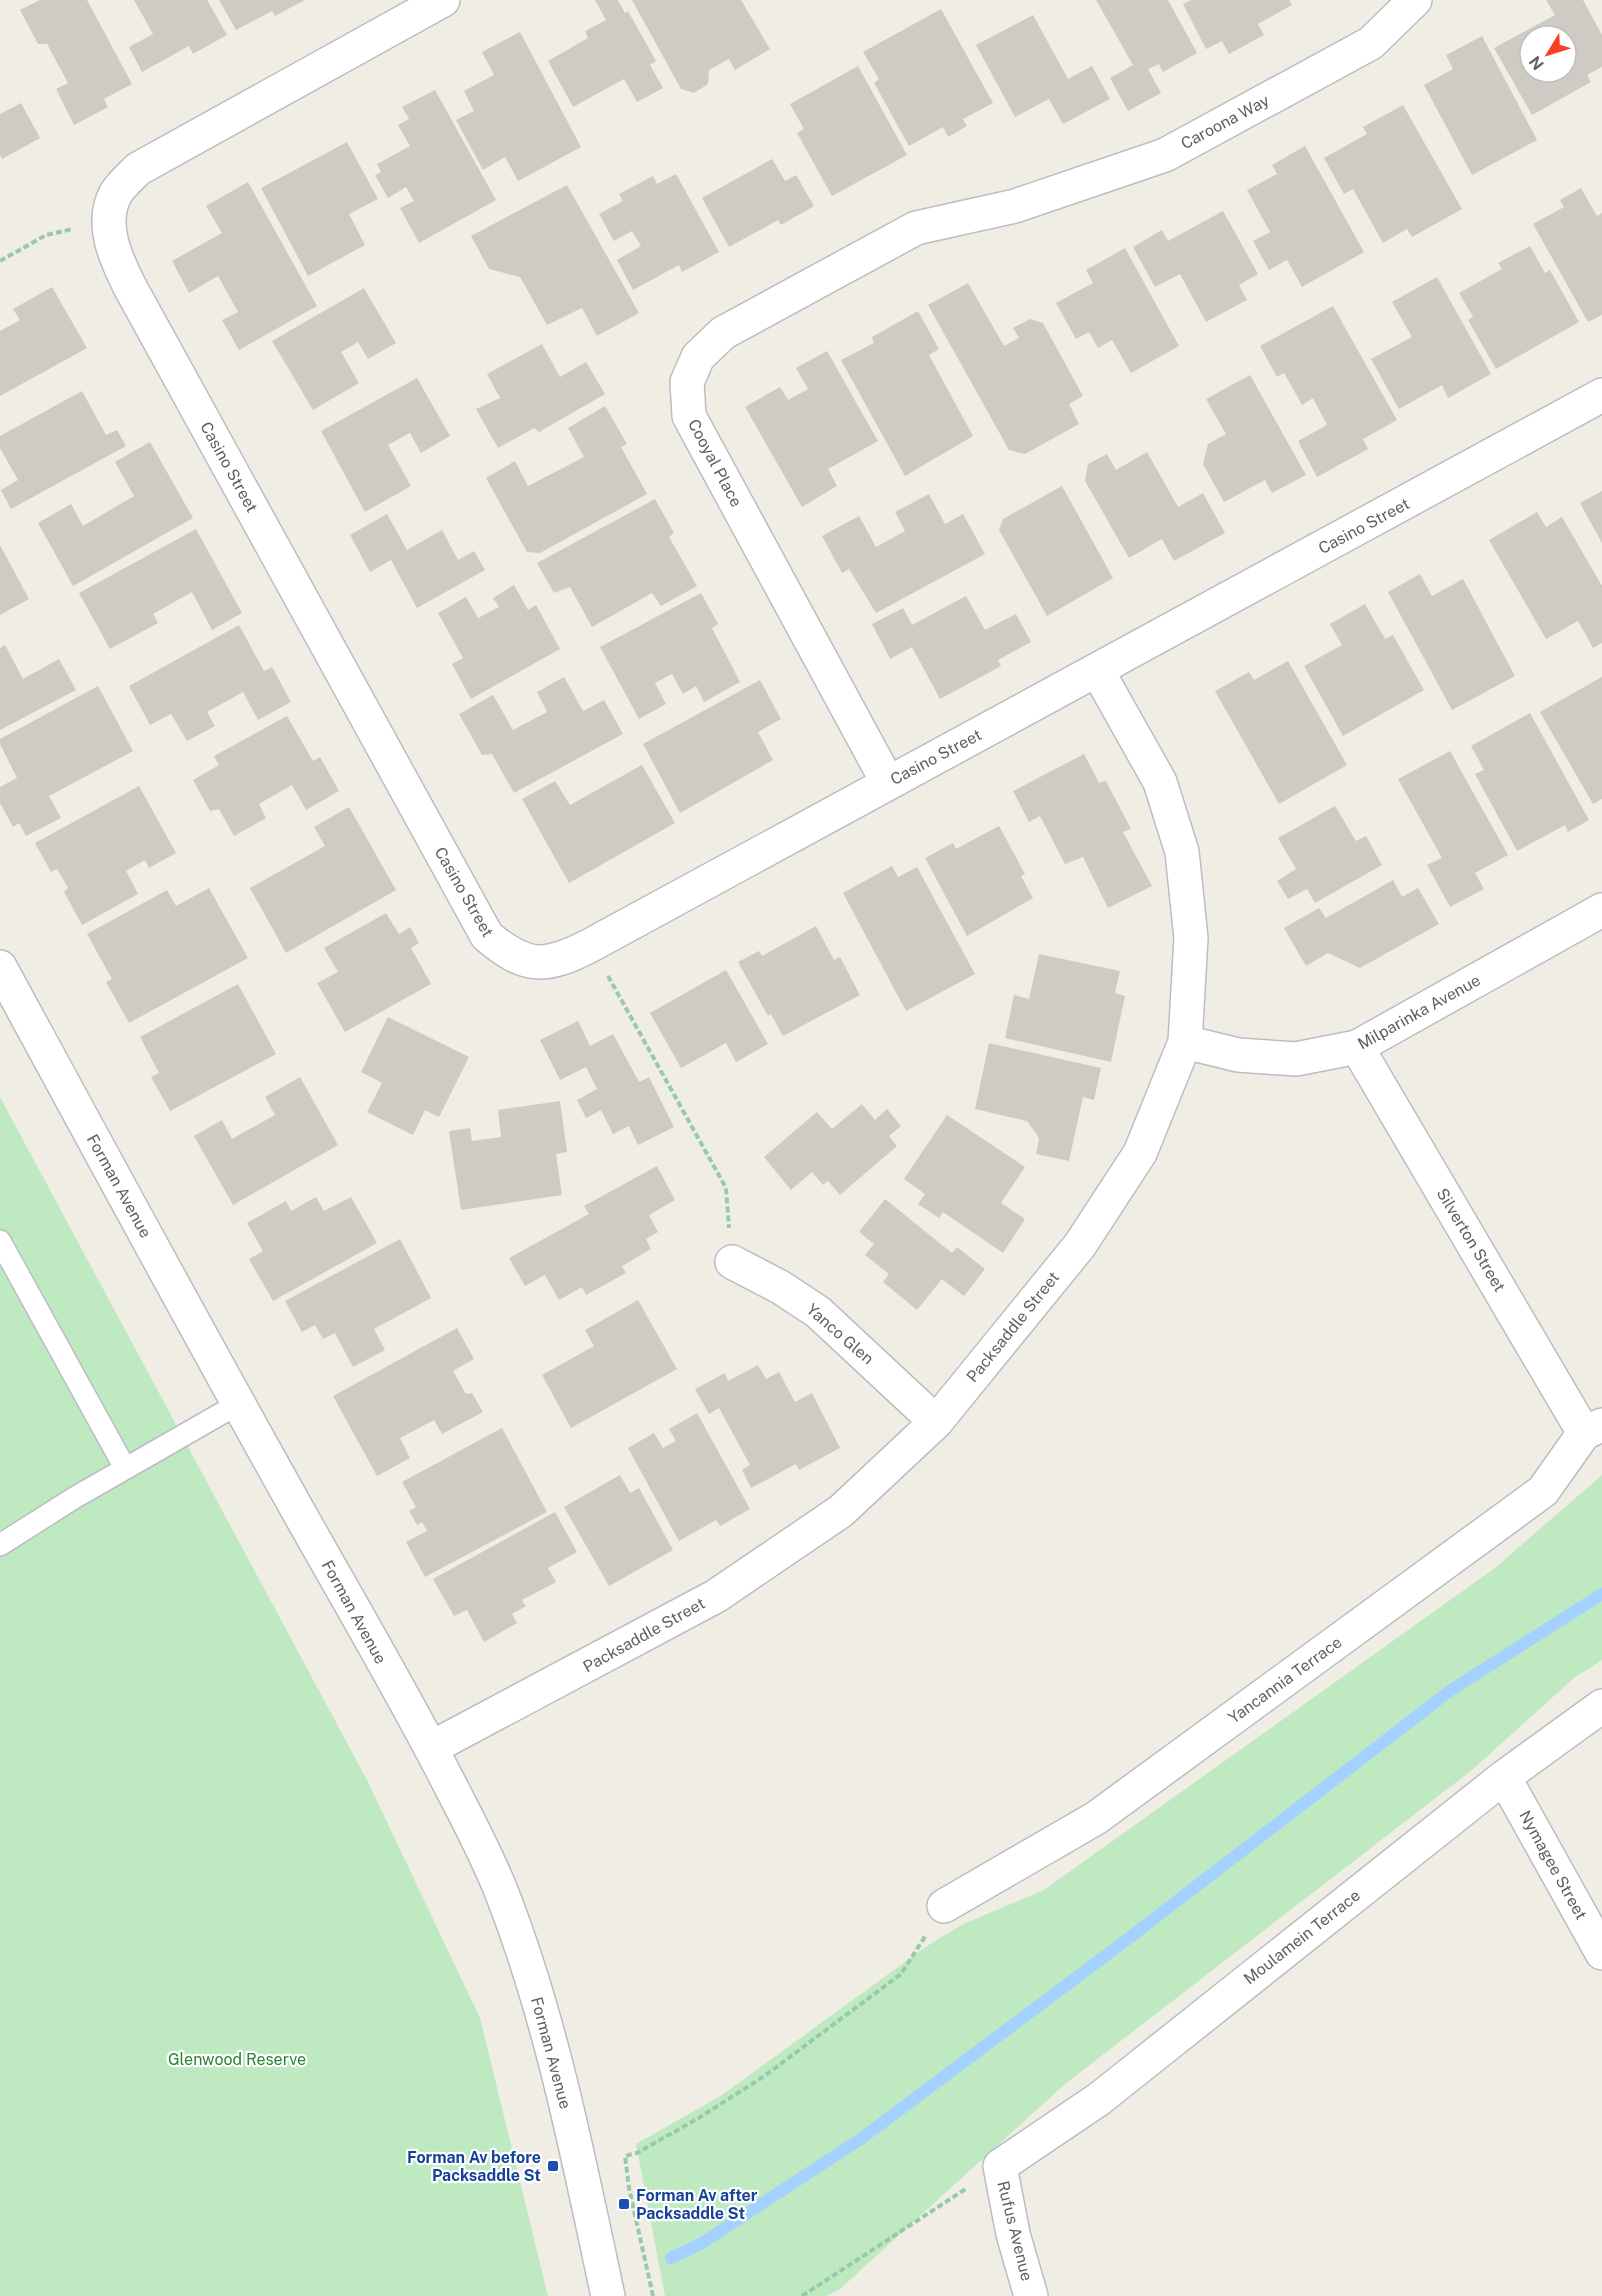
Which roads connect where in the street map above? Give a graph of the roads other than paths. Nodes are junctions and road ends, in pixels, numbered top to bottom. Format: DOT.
graph roads {
  1 [pos="442,0"];
  2 [pos="1415,0"];
  3 [pos="1015,206"];
  4 [pos="1602,395"];
  5 [pos="1097,670"];
  6 [pos="888,783"];
  7 [pos="1602,910"];
  8 [pos="0,968"];
  9 [pos="1185,1042"];
  10 [pos="1357,1047"];
  11 [pos="0,1240"];
  12 [pos="732,1262"];
  13 [pos="238,1404"];
  14 [pos="936,1422"];
  15 [pos="1593,1429"];
  16 [pos="125,1468"];
  17 [pos="0,1545"];
  18 [pos="1602,1706"];
  19 [pos="431,1748"];
  20 [pos="1504,1777"];
  21 [pos="944,1906"];
  22 [pos="1602,1953"];
  23 [pos="1000,2166"];
  24 [pos="608,2296"];
  25 [pos="1031,2296"];
  1 -- 6 [label="street, Casino Street"];
  2 -- 3 [label="street, Caroona Way"];
  3 -- 6 [label="street, Cooyal Place"];
  4 -- 5 [label="street, Casino Street"];
  5 -- 6 [label="street, Casino Street"];
  5 -- 9 [label="street, Packsaddle Street"];
  7 -- 10 [label="street, Milparinka Avenue"];
  8 -- 13 [label="street, Forman Avenue"];
  9 -- 10 [label="street, Milparinka Avenue"];
  9 -- 14 [label="street, Packsaddle Street"];
  10 -- 15 [label="street, Silverton Street"];
  11 -- 16 [label="lane"];
  12 -- 14 [label="street, Yanco Glen"];
  13 -- 16 [label="lane"];
  13 -- 19 [label="street, Forman Avenue"];
  14 -- 19 [label="street, Packsaddle Street"];
  15 -- 21 [label="street, Yancannia Terrace"];
  16 -- 17 [label="lane"];
  18 -- 20 [label="street, Moulamein Terrace"];
  19 -- 24 [label="street, Forman Avenue"];
  20 -- 22 [label="street, Nymagee Street"];
  20 -- 23 [label="street, Moulamein Terrace"];
  23 -- 25 [label="street, Rufus Avenue"];
}
